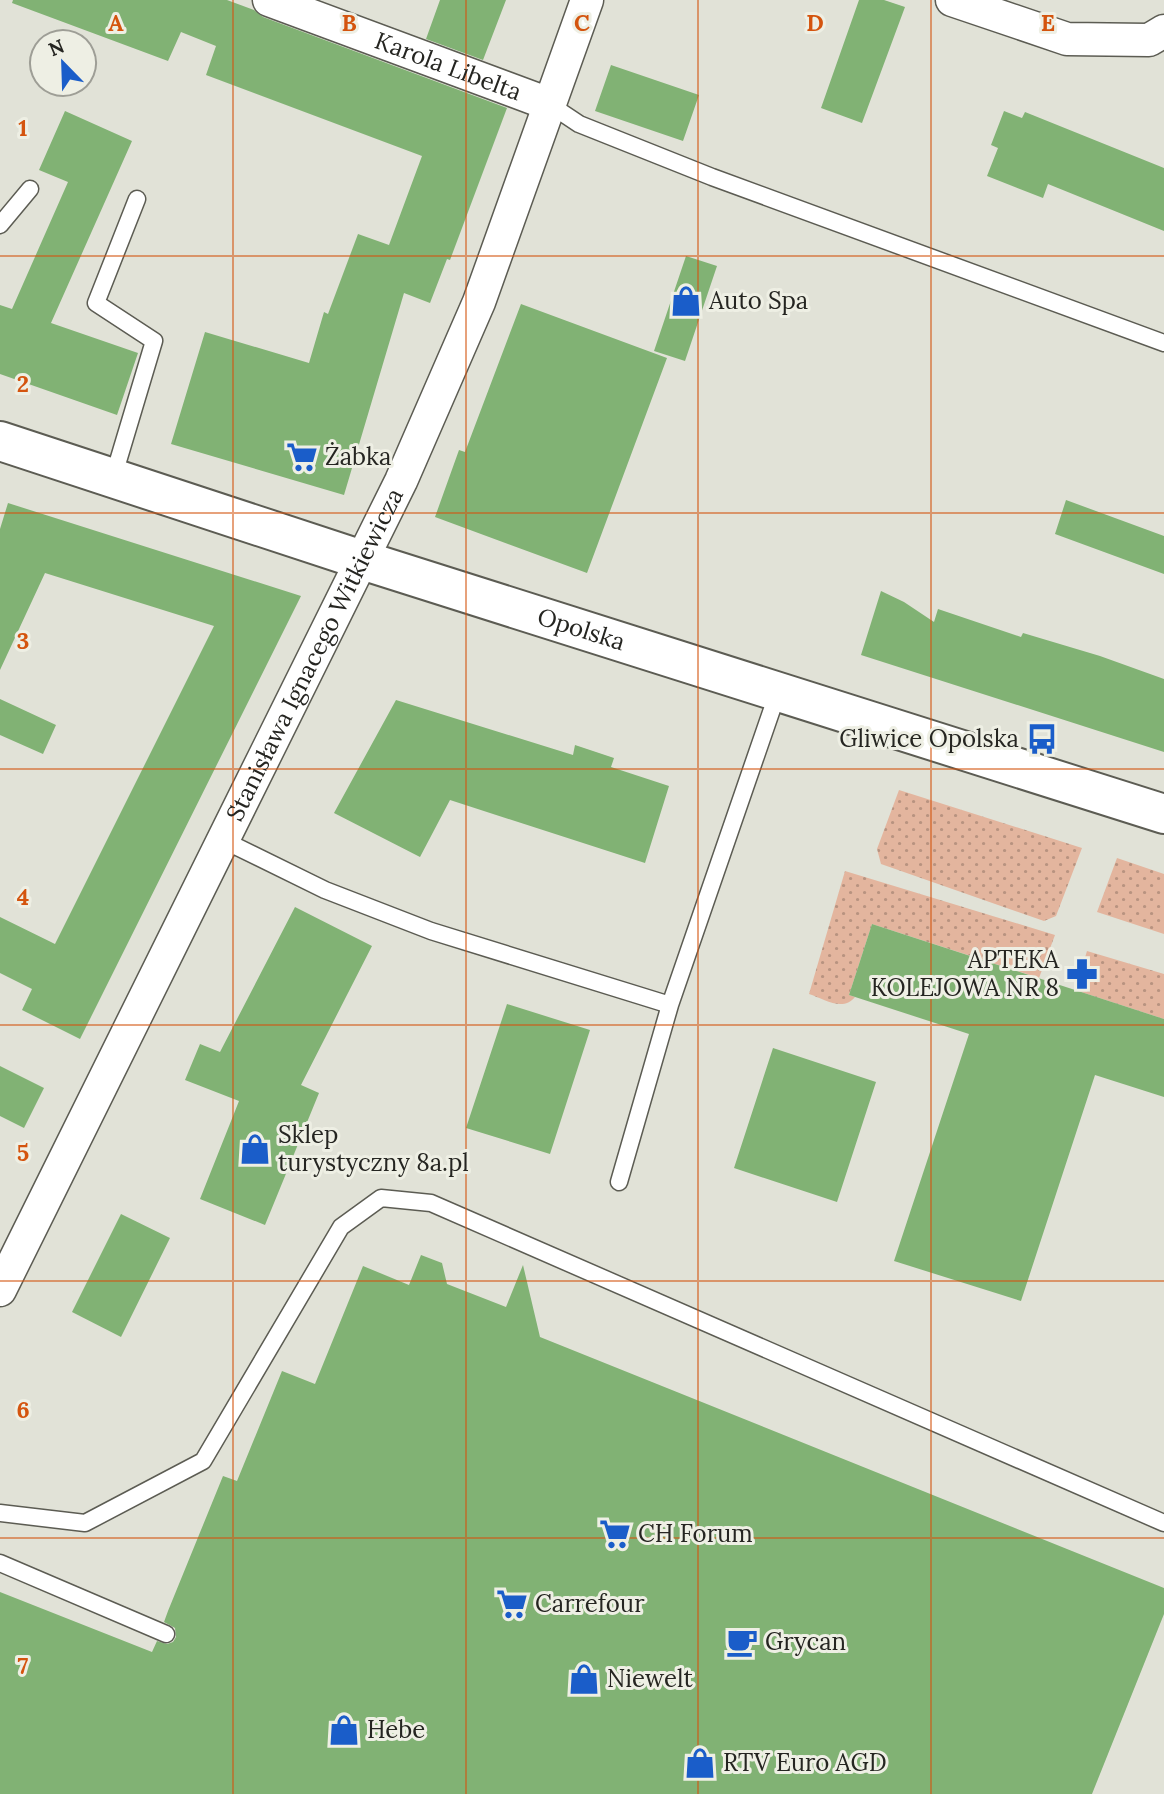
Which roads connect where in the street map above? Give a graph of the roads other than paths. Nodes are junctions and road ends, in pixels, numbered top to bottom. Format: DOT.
graph roads {
  1 [pos="269,0"];
  2 [pos="587,0"];
  3 [pos="952,0"];
  4 [pos="1164,31"];
  5 [pos="549,104"];
  6 [pos="30,189"];
  7 [pos="137,199"];
  8 [pos="0,225"];
  9 [pos="1164,343"];
  10 [pos="0,441"];
  11 [pos="113,478"];
  12 [pos="362,560"];
  13 [pos="778,691"];
  14 [pos="1164,814"];
  15 [pos="223,840"];
  16 [pos="670,1005"];
  17 [pos="619,1182"];
  18 [pos="0,1290"];
  19 [pos="0,1513"];
  20 [pos="1164,1523"];
  21 [pos="0,1563"];
  22 [pos="166,1634"];
  1 -- 5 [label="street, Karola Libelta"];
  2 -- 5 [label="street, Stanisława Ignacego Witkiewicza"];
  3 -- 4 [label="street"];
  5 -- 9 [label="lane"];
  5 -- 12 [label="street, Stanisława Ignacego Witkiewicza"];
  6 -- 8 [label="lane"];
  7 -- 11 [label="lane"];
  10 -- 11 [label="street, Opolska"];
  11 -- 12 [label="street, Opolska"];
  12 -- 13 [label="street, Opolska"];
  12 -- 15 [label="street, Stanisława Ignacego Witkiewicza"];
  13 -- 14 [label="street, Opolska"];
  13 -- 16 [label="lane"];
  15 -- 16 [label="lane"];
  15 -- 18 [label="street, Stanisława Ignacego Witkiewicza"];
  16 -- 17 [label="lane"];
  19 -- 20 [label="lane"];
  21 -- 22 [label="lane"];
}
